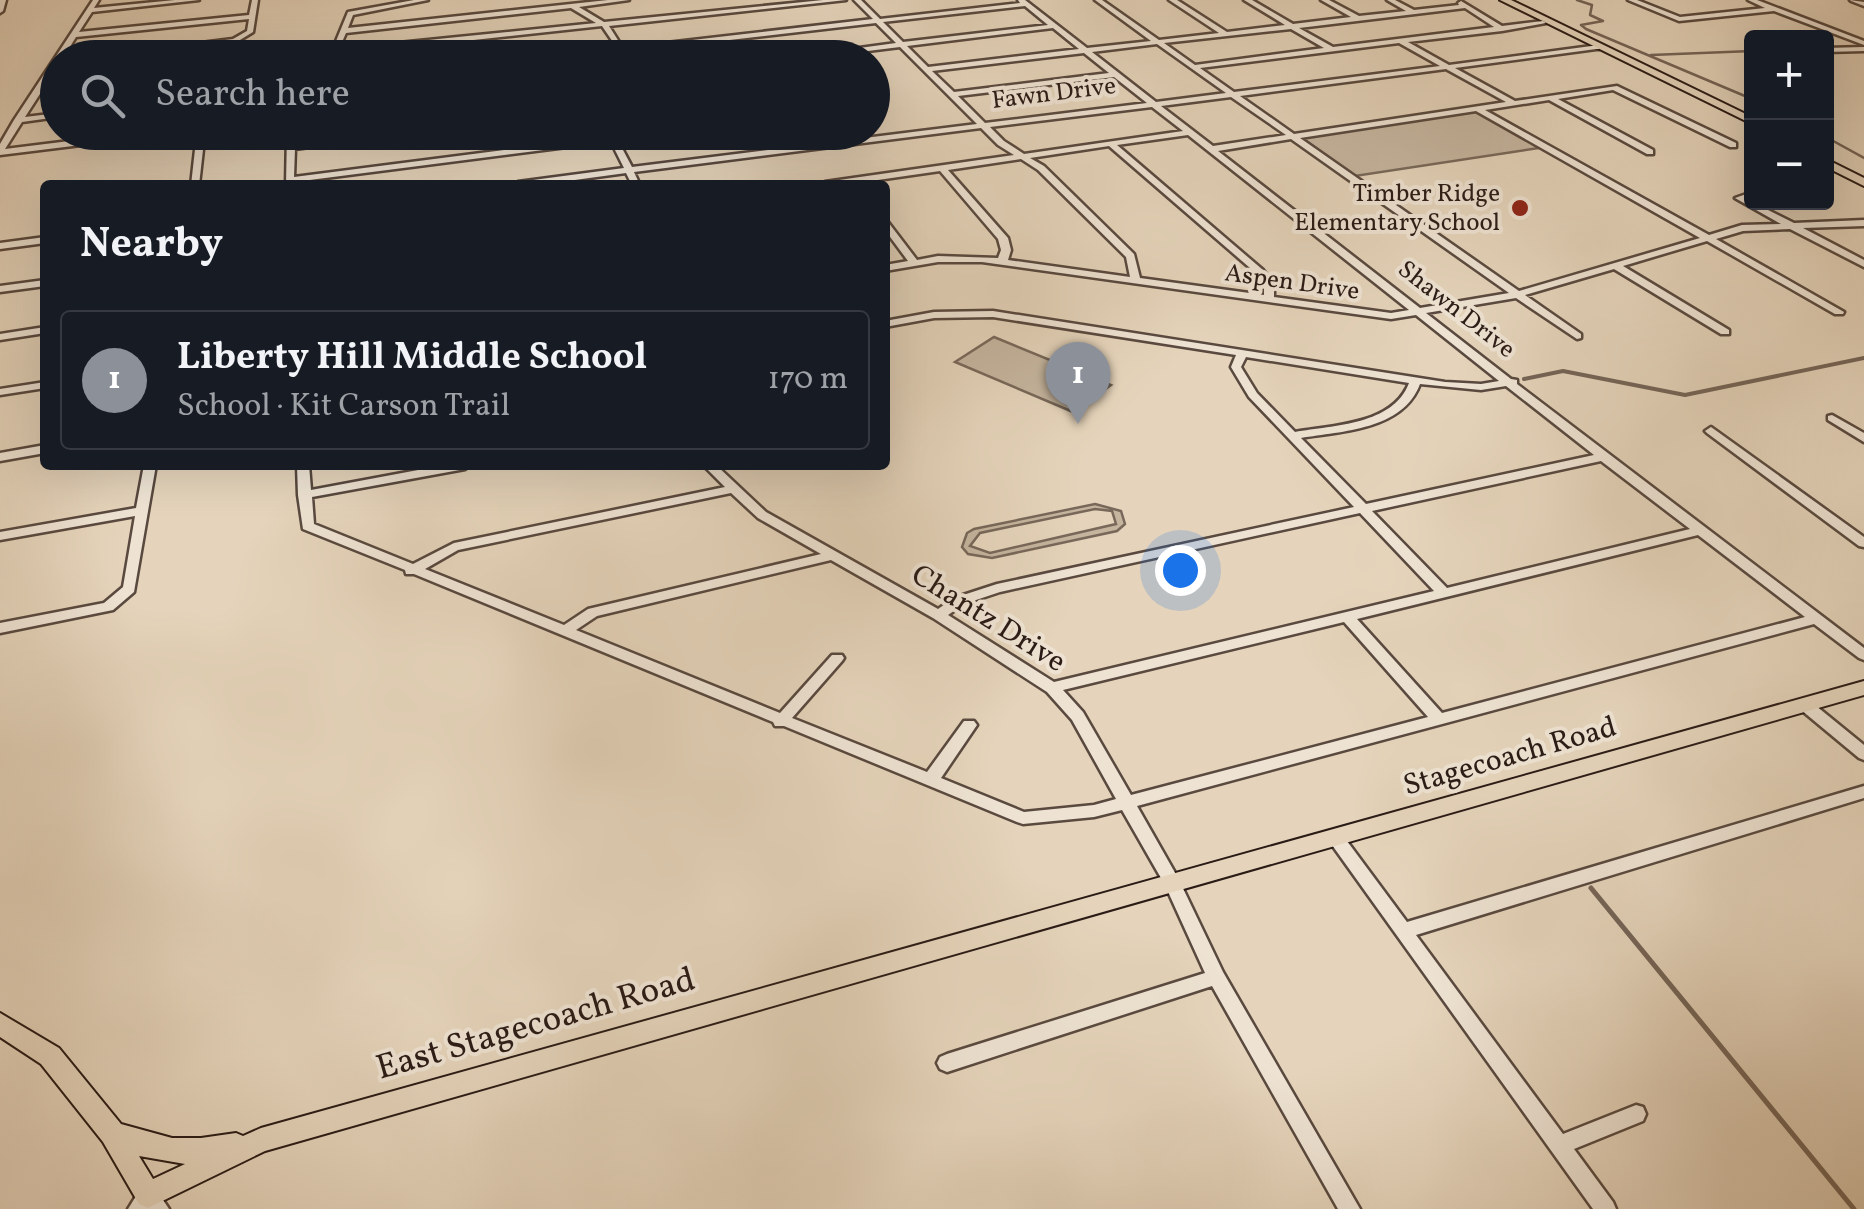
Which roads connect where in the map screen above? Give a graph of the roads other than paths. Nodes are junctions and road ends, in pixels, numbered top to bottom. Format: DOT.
graph roads {
  1 [pos="3,0"];
  2 [pos="96,0"];
  3 [pos="196,0"];
  4 [pos="254,0"];
  5 [pos="425,0"];
  6 [pos="563,0"];
  7 [pos="626,0"];
  8 [pos="842,0"];
  9 [pos="857,0"];
  10 [pos="1098,0"];
  11 [pos="1172,0"];
  12 [pos="1248,0"];
  13 [pos="1324,0"];
  14 [pos="1390,0"];
  15 [pos="1456,0"];
  16 [pos="1504,0"];
  17 [pos="1631,0"];
  18 [pos="1751,0"];
  19 [pos="1853,0"];
  20 [pos="174,1"];
  21 [pos="1023,2"];
  22 [pos="1864,4"];
  23 [pos="572,6"];
  24 [pos="1466,6"];
  25 [pos="1773,8"];
  26 [pos="92,10"];
  27 [pos="0,11"];
  28 [pos="1413,12"];
  29 [pos="252,17"];
  30 [pos="1357,18"];
  31 [pos="877,21"];
  32 [pos="1544,23"];
  33 [pos="606,26"];
  34 [pos="1056,26"];
  35 [pos="1292,26"];
  36 [pos="1502,29"];
  37 [pos="342,31"];
  38 [pos="1226,34"];
  39 [pos="72,35"];
  40 [pos="69,40"];
  41 [pos="226,40"];
  42 [pos="339,40"];
  43 [pos="456,40"];
  44 [pos="616,40"];
  45 [pos="727,40"];
  46 [pos="1155,42"];
  47 [pos="1402,42"];
  48 [pos="902,44"];
  49 [pos="890,45"];
  50 [pos="1864,46"];
  51 [pos="1596,47"];
  52 [pos="1834,49"];
  53 [pos="1086,50"];
  54 [pos="1332,50"];
  55 [pos="926,68"];
  56 [pos="1193,68"];
  57 [pos="1448,68"];
  58 [pos="1117,74"];
  59 [pos="40,85"];
  60 [pos="38,88"];
  61 [pos="952,94"];
  62 [pos="1234,97"];
  63 [pos="1548,97"];
  64 [pos="1153,102"];
  65 [pos="1513,102"];
  66 [pos="1476,108"];
  67 [pos="40,117"];
  68 [pos="18,120"];
  69 [pos="1750,120"];
  70 [pos="979,123"];
  71 [pos="1191,132"];
  72 [pos="890,135"];
  73 [pos="1290,136"];
  74 [pos="1111,144"];
  75 [pos="1733,144"];
  76 [pos="40,146"];
  77 [pos="1212,148"];
  78 [pos="199,150"];
  79 [pos="290,150"];
  80 [pos="519,150"];
  81 [pos="621,150"];
  82 [pos="777,150"];
  83 [pos="0,151"];
  84 [pos="1650,152"];
  85 [pos="1022,156"];
  86 [pos="1834,166"];
  87 [pos="942,168"];
  88 [pos="628,170"];
  89 [pos="196,180"];
  90 [pos="290,180"];
  91 [pos="311,180"];
  92 [pos="555,180"];
  93 [pos="633,180"];
  94 [pos="872,180"];
  95 [pos="1864,183"];
  96 [pos="1763,210"];
  97 [pos="1864,223"];
  98 [pos="1790,224"];
  99 [pos="890,231"];
  100 [pos="1704,238"];
  101 [pos="40,241"];
  102 [pos="0,246"];
  103 [pos="1002,262"];
  104 [pos="914,263"];
  105 [pos="1864,264"];
  106 [pos="1614,265"];
  107 [pos="890,267"];
  108 [pos="1135,280"];
  109 [pos="40,283"];
  110 [pos="0,288"];
  111 [pos="1515,295"];
  112 [pos="1268,300"];
  113 [pos="1424,312"];
  114 [pos="1838,312"];
  115 [pos="890,323"];
  116 [pos="40,331"];
  117 [pos="1725,332"];
  118 [pos="1577,336"];
  119 [pos="0,337"];
  120 [pos="1242,353"];
  121 [pos="1416,380"];
  122 [pos="1512,382"];
  123 [pos="40,386"];
  124 [pos="0,392"];
  125 [pos="1832,418"];
  126 [pos="1711,431"];
  127 [pos="1292,436"];
  128 [pos="1864,438"];
  129 [pos="40,450"];
  130 [pos="0,457"];
  131 [pos="1603,457"];
  132 [pos="149,470"];
  133 [pos="303,470"];
  134 [pos="438,470"];
  135 [pos="714,470"];
  136 [pos="731,489"];
  137 [pos="304,495"];
  138 [pos="1362,508"];
  139 [pos="142,511"];
  140 [pos="1700,531"];
  141 [pos="0,536"];
  142 [pos="1864,543"];
  143 [pos="831,556"];
  144 [pos="411,572"];
  145 [pos="1444,593"];
  146 [pos="938,616"];
  147 [pos="1348,616"];
  148 [pos="1817,619"];
  149 [pos="0,628"];
  150 [pos="563,632"];
  151 [pos="1864,655"];
  152 [pos="837,658"];
  153 [pos="1052,688"];
  154 [pos="1864,688"];
  155 [pos="1806,705"];
  156 [pos="1437,717"];
  157 [pos="780,722"];
  158 [pos="969,725"];
  159 [pos="1864,754"];
  160 [pos="930,781"];
  161 [pos="1864,792"];
  162 [pos="1125,799"];
  163 [pos="1335,838"];
  164 [pos="1172,882"];
  165 [pos="1403,931"];
  166 [pos="1216,977"];
  167 [pos="0,1024"];
  168 [pos="947,1062"];
  169 [pos="1636,1114"];
  170 [pos="112,1133"];
  171 [pos="261,1140"];
  172 [pos="1559,1145"];
  173 [pos="148,1204"];
  174 [pos="1350,1209"];
  175 [pos="1606,1209"];
  1 -- 27 [label="street"];
  2 -- 26 [label="street"];
  3 -- 20 [label="street"];
  4 -- 29 [label="street"];
  5 -- 37 [label="street"];
  6 -- 23 [label="street"];
  7 -- 23 [label="street"];
  8 -- 33 [label="street"];
  9 -- 31 [label="street"];
  10 -- 46 [label="street"];
  11 -- 38 [label="street"];
  12 -- 35 [label="street"];
  13 -- 30 [label="street"];
  14 -- 28 [label="street"];
  15 -- 24 [label="street"];
  16 -- 32 [label="main road"];
  17 -- 25 [label="street"];
  18 -- 25 [label="street"];
  19 -- 22 [label="street"];
  20 -- 26 [label="street"];
  21 -- 31 [label="street"];
  21 -- 34 [label="street, Shawn Drive"];
  23 -- 33 [label="street"];
  23 -- 37 [label="street"];
  24 -- 28 [label="street"];
  24 -- 36 [label="street"];
  25 -- 50 [label="street"];
  26 -- 39 [label="street"];
  28 -- 30 [label="street"];
  29 -- 39 [label="street"];
  29 -- 41 [label="street"];
  30 -- 35 [label="street"];
  31 -- 45 [label="street"];
  31 -- 48 [label="street"];
  32 -- 36 [label="street"];
  32 -- 51 [label="main road"];
  33 -- 43 [label="street"];
  33 -- 44 [label="street"];
  34 -- 48 [label="street"];
  34 -- 53 [label="street, Shawn Drive"];
  35 -- 38 [label="street"];
  35 -- 54 [label="street"];
  36 -- 47 [label="street"];
  37 -- 42 [label="street"];
  38 -- 46 [label="street"];
  39 -- 40 [label="street"];
  46 -- 53 [label="street"];
  46 -- 56 [label="street"];
  47 -- 54 [label="street"];
  47 -- 57 [label="street"];
  48 -- 49 [label="street"];
  48 -- 55 [label="street"];
  50 -- 52 [label="street"];
  51 -- 57 [label="street, Fawn Drive"];
  51 -- 69 [label="main road"];
  53 -- 55 [label="street"];
  53 -- 58 [label="street, Shawn Drive"];
  54 -- 56 [label="street"];
  55 -- 61 [label="street"];
  56 -- 62 [label="street"];
  57 -- 62 [label="street, Fawn Drive"];
  57 -- 65 [label="street"];
  58 -- 61 [label="street"];
  58 -- 64 [label="street, Shawn Drive"];
  59 -- 60 [label="street"];
  60 -- 68 [label="street"];
  61 -- 70 [label="street"];
  62 -- 64 [label="street, Fawn Drive"];
  62 -- 73 [label="street"];
  63 -- 65 [label="street"];
  63 -- 75 [label="street"];
  63 -- 84 [label="street"];
  64 -- 70 [label="street, Fawn Drive"];
  64 -- 71 [label="street, Shawn Drive"];
  65 -- 66 [label="street"];
  66 -- 73 [label="street"];
  66 -- 100 [label="street"];
  67 -- 68 [label="street"];
  68 -- 83 [label="street"];
  70 -- 72 [label="street, Fawn Drive"];
  70 -- 85 [label="street"];
  71 -- 74 [label="street"];
  71 -- 77 [label="street, Shawn Drive"];
  73 -- 77 [label="street"];
  73 -- 111 [label="street"];
  74 -- 85 [label="street"];
  74 -- 112 [label="street"];
  76 -- 83 [label="street"];
  77 -- 113 [label="street, Shawn Drive"];
  78 -- 89 [label="street"];
  79 -- 90 [label="street"];
  80 -- 91 [label="street"];
  81 -- 88 [label="street"];
  82 -- 88 [label="street, Fawn Drive"];
  85 -- 87 [label="street"];
  85 -- 108 [label="street"];
  86 -- 95 [label="main road"];
  87 -- 94 [label="street"];
  87 -- 103 [label="street"];
  88 -- 92 [label="street, Fawn Drive"];
  88 -- 93 [label="street"];
  96 -- 98 [label="street"];
  97 -- 98 [label="street, Aspen Drive"];
  98 -- 100 [label="street, Aspen Drive"];
  98 -- 105 [label="street"];
  99 -- 104 [label="street"];
  100 -- 106 [label="street, Aspen Drive"];
  100 -- 114 [label="street"];
  101 -- 102 [label="street"];
  103 -- 104 [label="street, Aspen Drive"];
  103 -- 108 [label="street, Aspen Drive"];
  104 -- 107 [label="street, Aspen Drive"];
  106 -- 111 [label="street, Aspen Drive"];
  106 -- 117 [label="street"];
  108 -- 112 [label="street, Aspen Drive"];
  109 -- 110 [label="street"];
  111 -- 113 [label="street, Aspen Drive"];
  111 -- 118 [label="street"];
  112 -- 113 [label="street, Aspen Drive"];
  113 -- 122 [label="street, Shawn Drive"];
  115 -- 120 [label="street"];
  116 -- 119 [label="street"];
  120 -- 121 [label="street"];
  120 -- 127 [label="street"];
  121 -- 122 [label="street"];
  121 -- 127 [label="street"];
  122 -- 131 [label="street, Shawn Drive"];
  123 -- 124 [label="street"];
  125 -- 128 [label="street"];
  126 -- 142 [label="street"];
  127 -- 138 [label="street"];
  129 -- 130 [label="street"];
  131 -- 138 [label="street"];
  131 -- 140 [label="street, Shawn Drive"];
  132 -- 139 [label="street"];
  133 -- 137 [label="street"];
  134 -- 137 [label="street"];
  135 -- 136 [label="street, Chantz Drive"];
  136 -- 143 [label="street, Chantz Drive"];
  136 -- 144 [label="street"];
  137 -- 144 [label="street"];
  138 -- 145 [label="street"];
  138 -- 146 [label="street"];
  139 -- 141 [label="street"];
  139 -- 149 [label="street"];
  140 -- 145 [label="street"];
  140 -- 148 [label="street, Shawn Drive"];
  143 -- 146 [label="street, Chantz Drive"];
  143 -- 150 [label="street"];
  144 -- 150 [label="street"];
  145 -- 147 [label="street"];
  146 -- 153 [label="street, Chantz Drive"];
  147 -- 153 [label="street"];
  147 -- 156 [label="street"];
  148 -- 151 [label="street, Shawn Drive"];
  148 -- 156 [label="street"];
  150 -- 157 [label="street"];
  152 -- 157 [label="street"];
  153 -- 162 [label="street, Chantz Drive"];
  154 -- 155 [label="main road, Stagecoach Road"];
  155 -- 159 [label="street"];
  155 -- 163 [label="main road, Stagecoach Road"];
  156 -- 162 [label="street"];
  157 -- 160 [label="street"];
  158 -- 160 [label="street"];
  160 -- 162 [label="street"];
  161 -- 165 [label="street"];
  162 -- 164 [label="street, Chantz Drive"];
  163 -- 164 [label="main road, Stagecoach Road"];
  163 -- 165 [label="street"];
  164 -- 166 [label="street, Chantz Drive"];
  164 -- 171 [label="main road, East Stagecoach Road"];
  165 -- 172 [label="street"];
  166 -- 168 [label="street"];
  166 -- 174 [label="street, Chantz Drive"];
  167 -- 170 [label="main road, East Stagecoach Road"];
  169 -- 172 [label="street"];
  170 -- 171 [label="main road"];
  170 -- 173 [label="main road, East Stagecoach Road"];
  171 -- 173 [label="main road, East Stagecoach Road"];
  172 -- 175 [label="street"];
}
